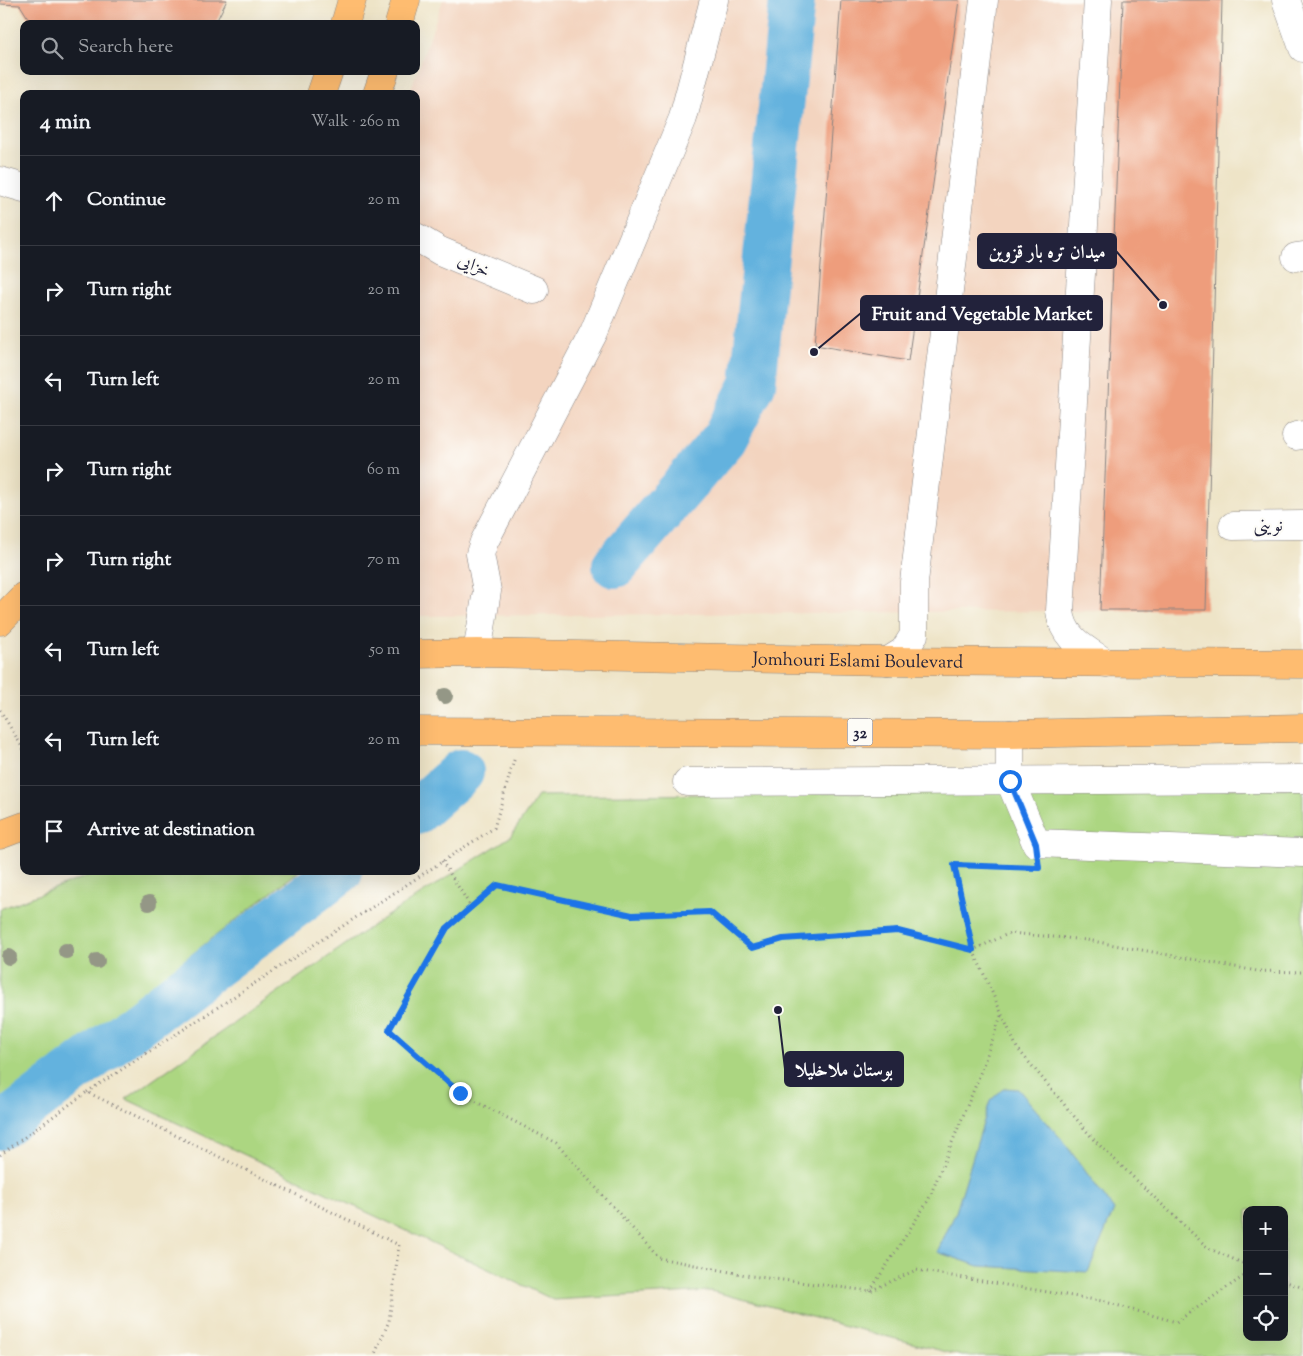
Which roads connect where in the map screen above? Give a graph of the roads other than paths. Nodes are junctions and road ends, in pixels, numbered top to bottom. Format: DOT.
graph roads {
  1 [pos="352,0"];
  2 [pos="406,0"];
  3 [pos="714,0"];
  4 [pos="984,0"];
  5 [pos="1098,0"];
  6 [pos="1286,0"];
  7 [pos="346,20"];
  8 [pos="400,20"];
  9 [pos="1303,48"];
  10 [pos="328,75"];
  11 [pos="384,75"];
  12 [pos="323,90"];
  13 [pos="378,90"];
  14 [pos="0,180"];
  15 [pos="20,187"];
  16 [pos="420,239"];
  17 [pos="534,290"];
  18 [pos="1303,525"];
  19 [pos="1233,526"];
  20 [pos="20,600"];
  21 [pos="0,621"];
  22 [pos="477,653"];
  23 [pos="428,654"];
  24 [pos="888,661"];
  25 [pos="1106,663"];
  26 [pos="1303,664"];
  27 [pos="1303,728"];
  28 [pos="420,731"];
  29 [pos="1010,734"];
  30 [pos="1303,779"];
  31 [pos="1010,781"];
  32 [pos="688,782"];
  33 [pos="20,828"];
  34 [pos="0,835"];
  35 [pos="1303,852"];
  1 -- 7 [label="main road"];
  2 -- 8 [label="main road"];
  3 -- 22 [label="street"];
  4 -- 24 [label="street"];
  5 -- 25 [label="street"];
  6 -- 9 [label="street"];
  10 -- 12 [label="main road"];
  11 -- 13 [label="main road"];
  14 -- 15 [label="street"];
  16 -- 17 [label="street, خزایی"];
  18 -- 19 [label="street, نوینی"];
  20 -- 21 [label="main road"];
  22 -- 23 [label="main road, Jomhouri Eslami Boulevard"];
  22 -- 24 [label="main road, Jomhouri Eslami Boulevard"];
  24 -- 25 [label="main road, Jomhouri Eslami Boulevard"];
  25 -- 26 [label="main road, Jomhouri Eslami Boulevard"];
  27 -- 29 [label="main road, 32"];
  28 -- 29 [label="main road, 32"];
  29 -- 31 [label="street"];
  30 -- 31 [label="street"];
  31 -- 32 [label="street"];
  31 -- 35 [label="street"];
  33 -- 34 [label="main road"];
}
